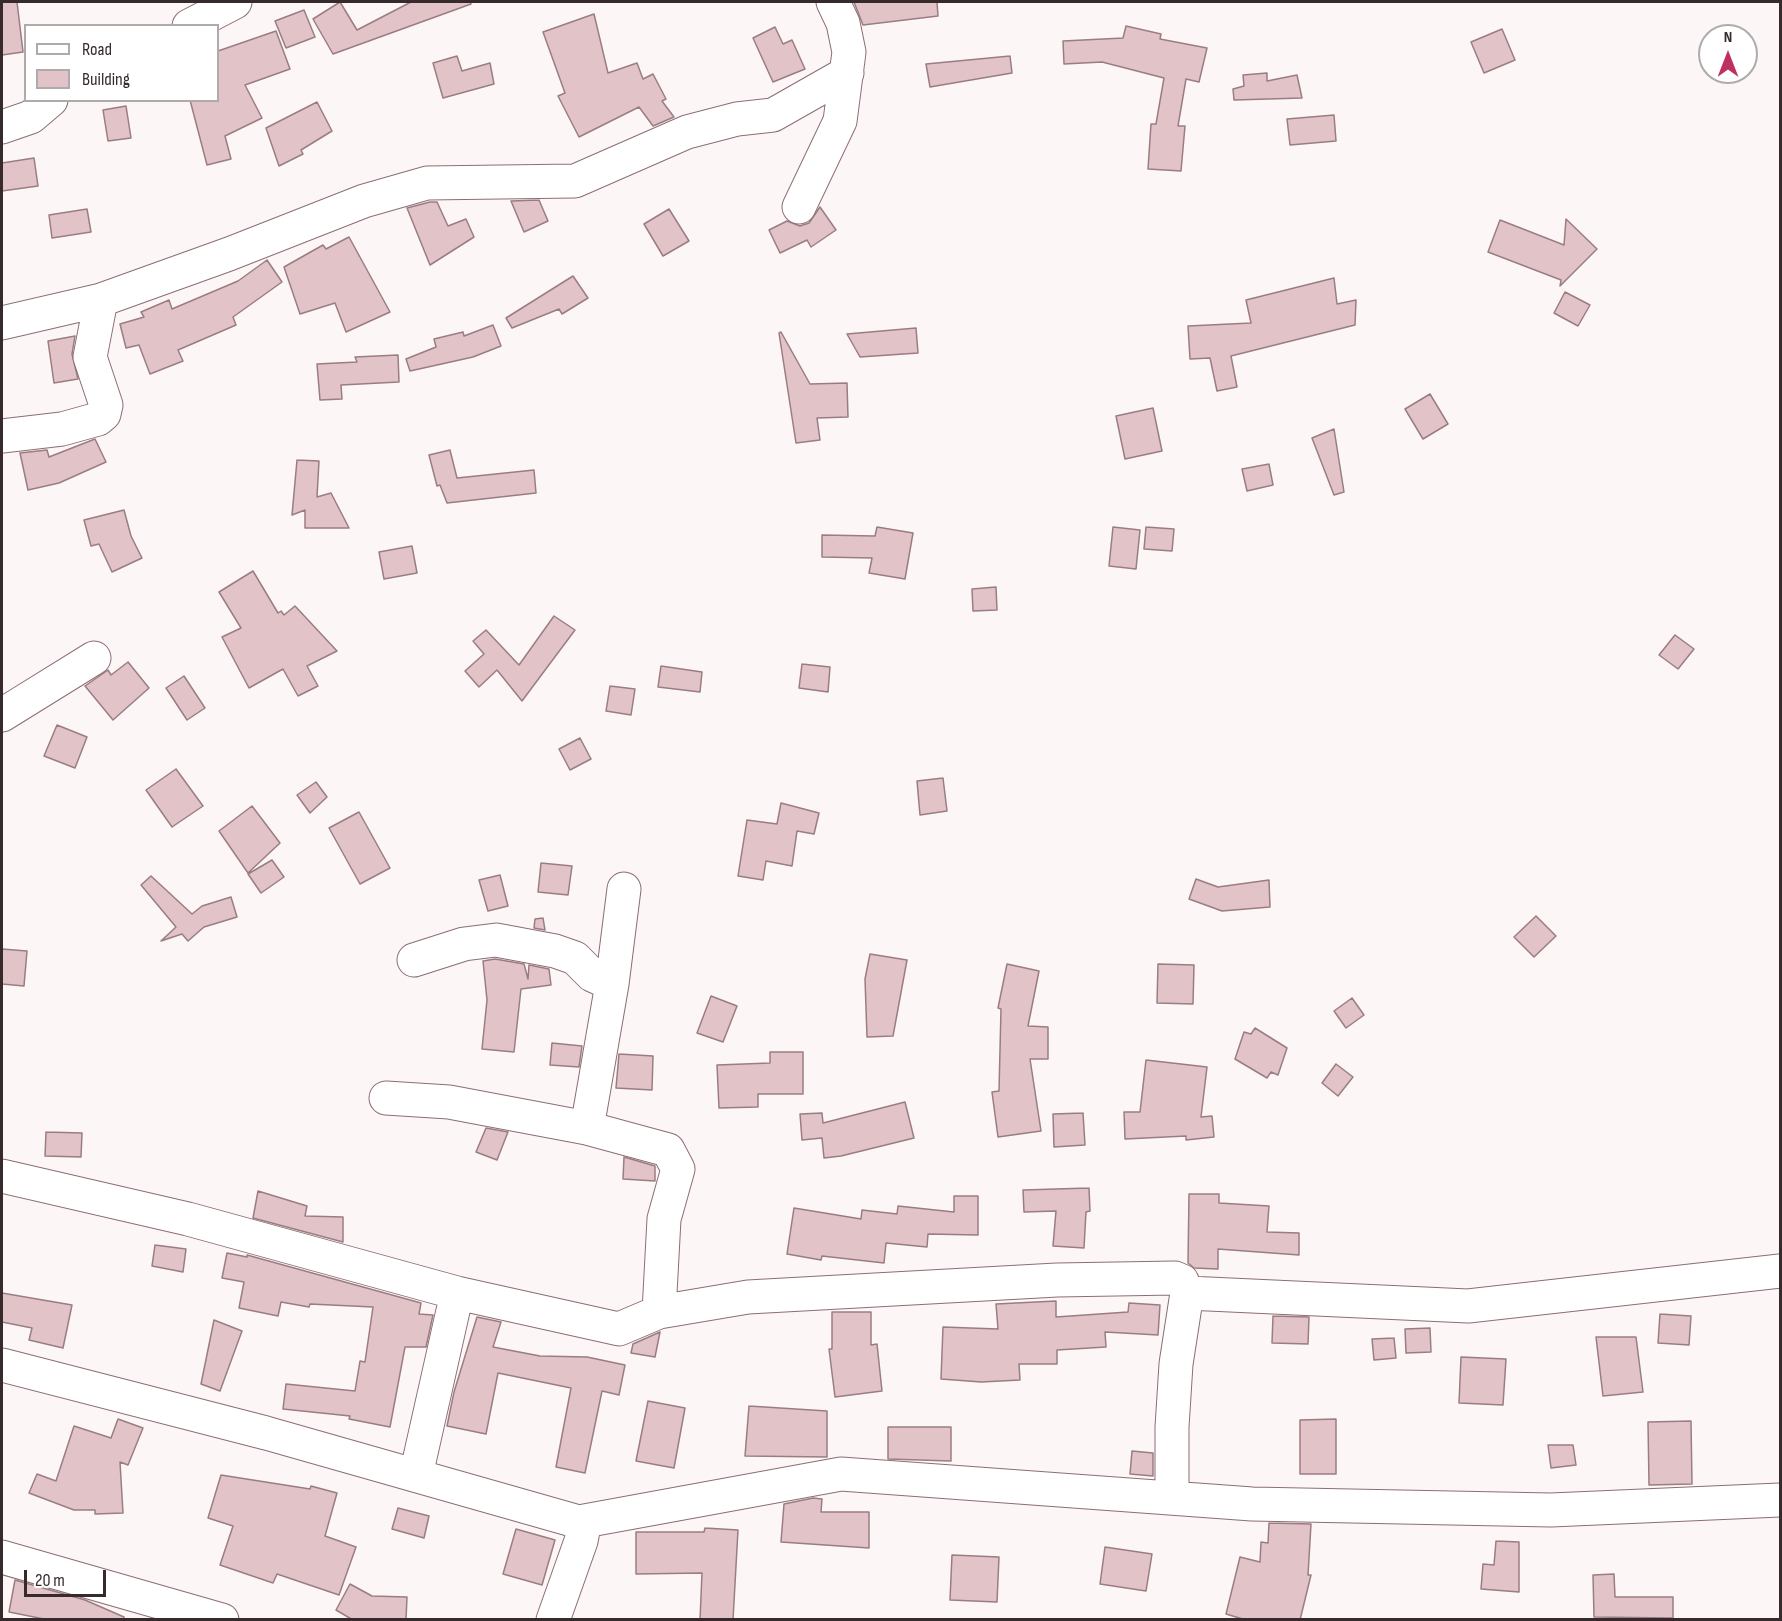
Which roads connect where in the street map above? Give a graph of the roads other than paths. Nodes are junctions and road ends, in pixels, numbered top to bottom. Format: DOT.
graph roads {
  1 [pos="235,2"];
  2 [pos="833,2"];
  3 [pos="193,24"];
  4 [pos="847,73"];
  5 [pos="49,102"];
  6 [pos="2,127"];
  7 [pos="799,207"];
  8 [pos="101,300"];
  9 [pos="2,323"];
  10 [pos="2,436"];
  11 [pos="94,658"];
  12 [pos="2,715"];
  13 [pos="624,889"];
  14 [pos="414,960"];
  15 [pos="612,984"];
  16 [pos="386,1098"];
  17 [pos="587,1128"];
  18 [pos="2,1176"];
  19 [pos="1780,1271"];
  20 [pos="457,1293"];
  21 [pos="1187,1293"];
  22 [pos="659,1312"];
  23 [pos="2,1365"];
  24 [pos="416,1475"];
  25 [pos="1172,1498"];
  26 [pos="1780,1500"];
  27 [pos="579,1522"];
  28 [pos="2,1557"];
  29 [pos="222,1620"];
  30 [pos="553,1620"];
  1 -- 3 [label="street"];
  2 -- 4 [label="street"];
  4 -- 7 [label="street"];
  4 -- 8 [label="street"];
  5 -- 6 [label="street"];
  8 -- 9 [label="street"];
  8 -- 10 [label="street"];
  11 -- 12 [label="street"];
  13 -- 15 [label="street"];
  14 -- 15 [label="street"];
  15 -- 17 [label="street"];
  16 -- 17 [label="street"];
  17 -- 22 [label="street"];
  18 -- 20 [label="street"];
  19 -- 21 [label="street"];
  20 -- 22 [label="street"];
  20 -- 24 [label="street"];
  21 -- 22 [label="street"];
  21 -- 25 [label="street"];
  23 -- 24 [label="street"];
  24 -- 27 [label="street"];
  25 -- 26 [label="street"];
  25 -- 27 [label="street"];
  27 -- 30 [label="street"];
  28 -- 29 [label="street"];
}
